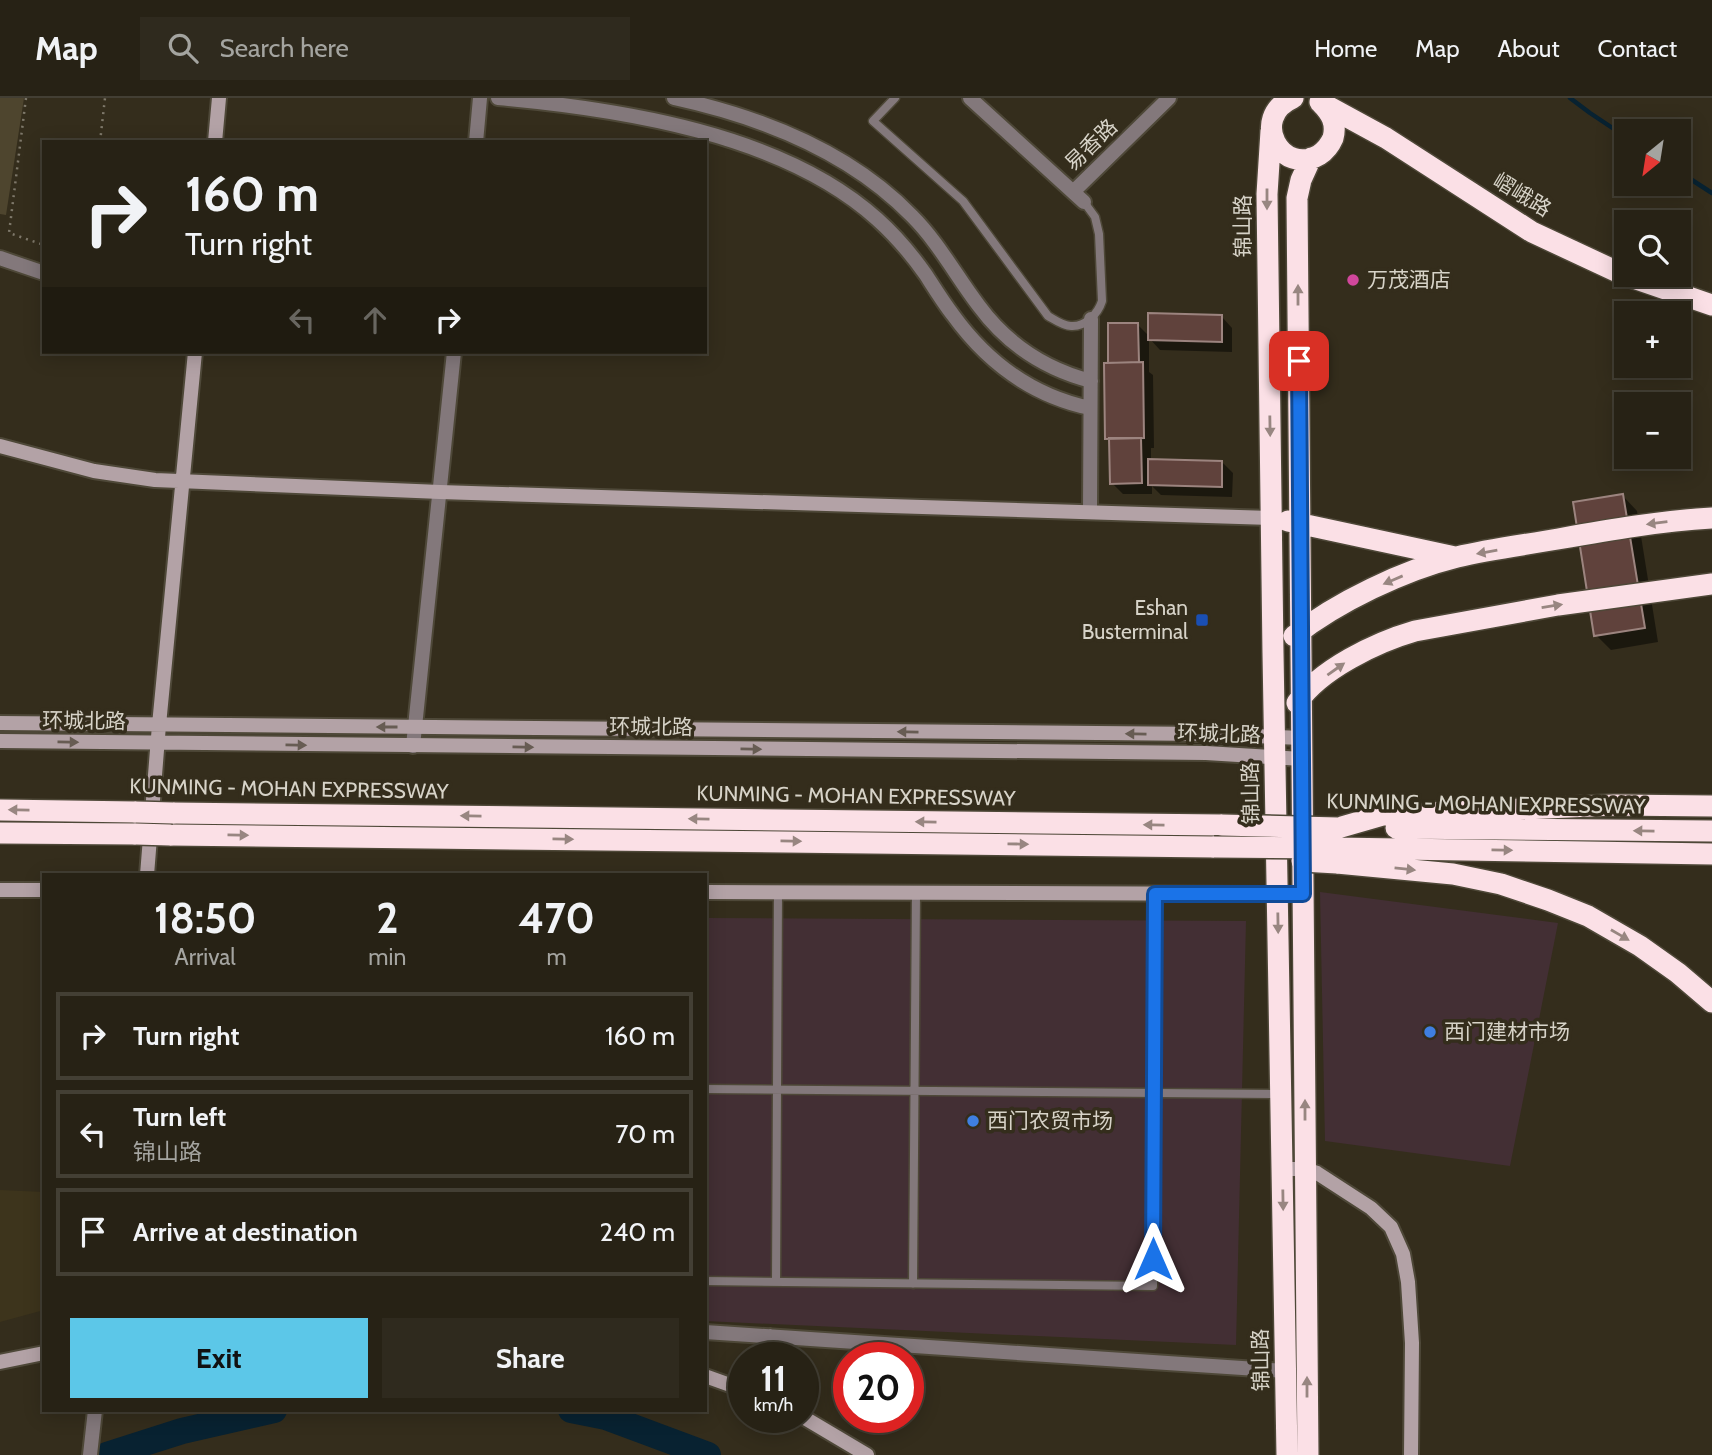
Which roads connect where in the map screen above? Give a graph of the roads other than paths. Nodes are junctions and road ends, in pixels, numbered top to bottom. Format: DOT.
graph roads {
  1 [pos="219,98"];
  2 [pos="480,98"];
  3 [pos="498,98"];
  4 [pos="674,98"];
  5 [pos="895,98"];
  6 [pos="970,98"];
  7 [pos="1169,98"];
  8 [pos="1284,100"];
  9 [pos="1315,100"];
  10 [pos="1271,131"];
  11 [pos="1386,138"];
  12 [pos="215,140"];
  13 [pos="476,140"];
  14 [pos="1318,155"];
  15 [pos="1078,197"];
  16 [pos="0,258"];
  17 [pos="42,272"];
  18 [pos="1712,305"];
  19 [pos="1091,319"];
  20 [pos="195,354"];
  21 [pos="454,354"];
  22 [pos="1091,381"];
  23 [pos="1090,408"];
  24 [pos="0,446"];
  25 [pos="183,482"];
  26 [pos="440,492"];
  27 [pos="1090,512"];
  28 [pos="1271,518"];
  29 [pos="1712,518"];
  30 [pos="1300,524"];
  31 [pos="1458,557"];
  32 [pos="1712,584"];
  33 [pos="1301,631"];
  34 [pos="1273,653"];
  35 [pos="1301,697"];
  36 [pos="0,723"];
  37 [pos="159,724"];
  38 [pos="415,727"];
  39 [pos="0,741"];
  40 [pos="158,743"];
  41 [pos="413,746"];
  42 [pos="1275,747"];
  43 [pos="1302,749"];
  44 [pos="1712,806"];
  45 [pos="0,810"];
  46 [pos="1712,831"];
  47 [pos="0,833"];
  48 [pos="1337,846"];
  49 [pos="1712,854"];
  50 [pos="147,873"];
  51 [pos="0,890"];
  52 [pos="42,890"];
  53 [pos="707,892"];
  54 [pos="778,892"];
  55 [pos="916,893"];
  56 [pos="1155,894"];
  57 [pos="1278,894"];
  58 [pos="1303,894"];
  59 [pos="1712,1002"];
  60 [pos="707,1089"];
  61 [pos="777,1089"];
  62 [pos="915,1091"];
  63 [pos="1154,1093"];
  64 [pos="1281,1094"];
  65 [pos="1282,1169"];
  66 [pos="1305,1169"];
  67 [pos="707,1281"];
  68 [pos="776,1282"];
  69 [pos="914,1284"];
  70 [pos="707,1332"];
  71 [pos="770,1336"];
  72 [pos="769,1342"];
  73 [pos="42,1353"];
  74 [pos="0,1362"];
  75 [pos="1286,1371"];
  76 [pos="707,1377"];
  77 [pos="728,1384"];
  78 [pos="95,1412"];
  79 [pos="819,1427"];
  80 [pos="90,1455"];
  81 [pos="867,1455"];
  82 [pos="1287,1455"];
  83 [pos="1308,1455"];
  84 [pos="1411,1455"];
  1 -- 12 [label="main road"];
  2 -- 13 [label="street"];
  3 -- 23 [label="street"];
  4 -- 22 [label="street"];
  5 -- 19 [label="lane"];
  6 -- 15 [label="street"];
  7 -- 15 [label="street, 易香路"];
  8 -- 10 [label="highway, 锦山路"];
  9 -- 11 [label="highway, 嶍峨路"];
  9 -- 14 [label="highway"];
  10 -- 14 [label="highway"];
  10 -- 28 [label="highway, 锦山路, one-way"];
  11 -- 14 [label="highway"];
  11 -- 18 [label="highway, 嶍峨路"];
  30 -- 14 [label="highway, one-way"];
  15 -- 19 [label="lane"];
  16 -- 17 [label="street"];
  19 -- 22 [label="street"];
  20 -- 25 [label="main road"];
  21 -- 26 [label="street"];
  22 -- 23 [label="street"];
  23 -- 27 [label="street"];
  24 -- 25 [label="main road"];
  25 -- 26 [label="main road"];
  25 -- 37 [label="main road"];
  26 -- 27 [label="main road"];
  26 -- 38 [label="street"];
  27 -- 28 [label="main road"];
  28 -- 30 [label="highway"];
  28 -- 34 [label="highway, 锦山路"];
  29 -- 31 [label="highway, one-way"];
  30 -- 31 [label="highway"];
  30 -- 33 [label="highway"];
  31 -- 33 [label="highway, one-way"];
  35 -- 32 [label="highway, one-way"];
  33 -- 34 [label="highway"];
  33 -- 35 [label="highway"];
  34 -- 42 [label="highway, 锦山路"];
  35 -- 42 [label="highway"];
  35 -- 43 [label="highway"];
  36 -- 37 [label="main road, 环城北路"];
  38 -- 37 [label="main road, 环城北路, one-way"];
  37 -- 40 [label="main road"];
  38 -- 41 [label="street"];
  42 -- 38 [label="main road, 环城北路, one-way"];
  39 -- 40 [label="main road, 环城北路, one-way"];
  40 -- 41 [label="main road, 环城北路, one-way"];
  40 -- 50 [label="main road"];
  41 -- 42 [label="main road, 环城北路, one-way"];
  42 -- 43 [label="main road, 环城北路"];
  42 -- 57 [label="highway, 锦山路"];
  43 -- 58 [label="highway"];
  44 -- 48 [label="highway"];
  48 -- 45 [label="highway, KUNMING - MOHAN EXPRESSWAY, one-way, bridge"];
  46 -- 48 [label="highway, KUNMING - MOHAN EXPRESSWAY, one-way"];
  47 -- 48 [label="highway, KUNMING - MOHAN EXPRESSWAY, one-way, bridge"];
  48 -- 49 [label="highway, KUNMING - MOHAN EXPRESSWAY, one-way"];
  48 -- 59 [label="highway, one-way"];
  51 -- 52 [label="main road"];
  53 -- 54 [label="main road"];
  54 -- 55 [label="main road"];
  54 -- 61 [label="lane"];
  55 -- 56 [label="main road"];
  55 -- 62 [label="lane"];
  56 -- 57 [label="main road"];
  56 -- 63 [label="lane"];
  57 -- 58 [label="main road"];
  57 -- 64 [label="highway, 锦山路, one-way"];
  66 -- 58 [label="highway, one-way"];
  60 -- 61 [label="lane"];
  61 -- 62 [label="lane"];
  61 -- 68 [label="lane"];
  62 -- 63 [label="lane"];
  62 -- 69 [label="lane"];
  63 -- 64 [label="lane"];
  63 -- 69 [label="lane"];
  64 -- 65 [label="highway, 锦山路"];
  65 -- 66 [label="main road"];
  65 -- 75 [label="highway, 锦山路, one-way"];
  83 -- 66 [label="highway, one-way"];
  66 -- 84 [label="main road"];
  67 -- 68 [label="lane"];
  68 -- 69 [label="lane"];
  70 -- 71 [label="street"];
  71 -- 72 [label="street"];
  71 -- 75 [label="street"];
  73 -- 74 [label="main road"];
  75 -- 82 [label="highway, 锦山路"];
  76 -- 77 [label="main road"];
  78 -- 80 [label="street"];
  79 -- 81 [label="main road"];
}
